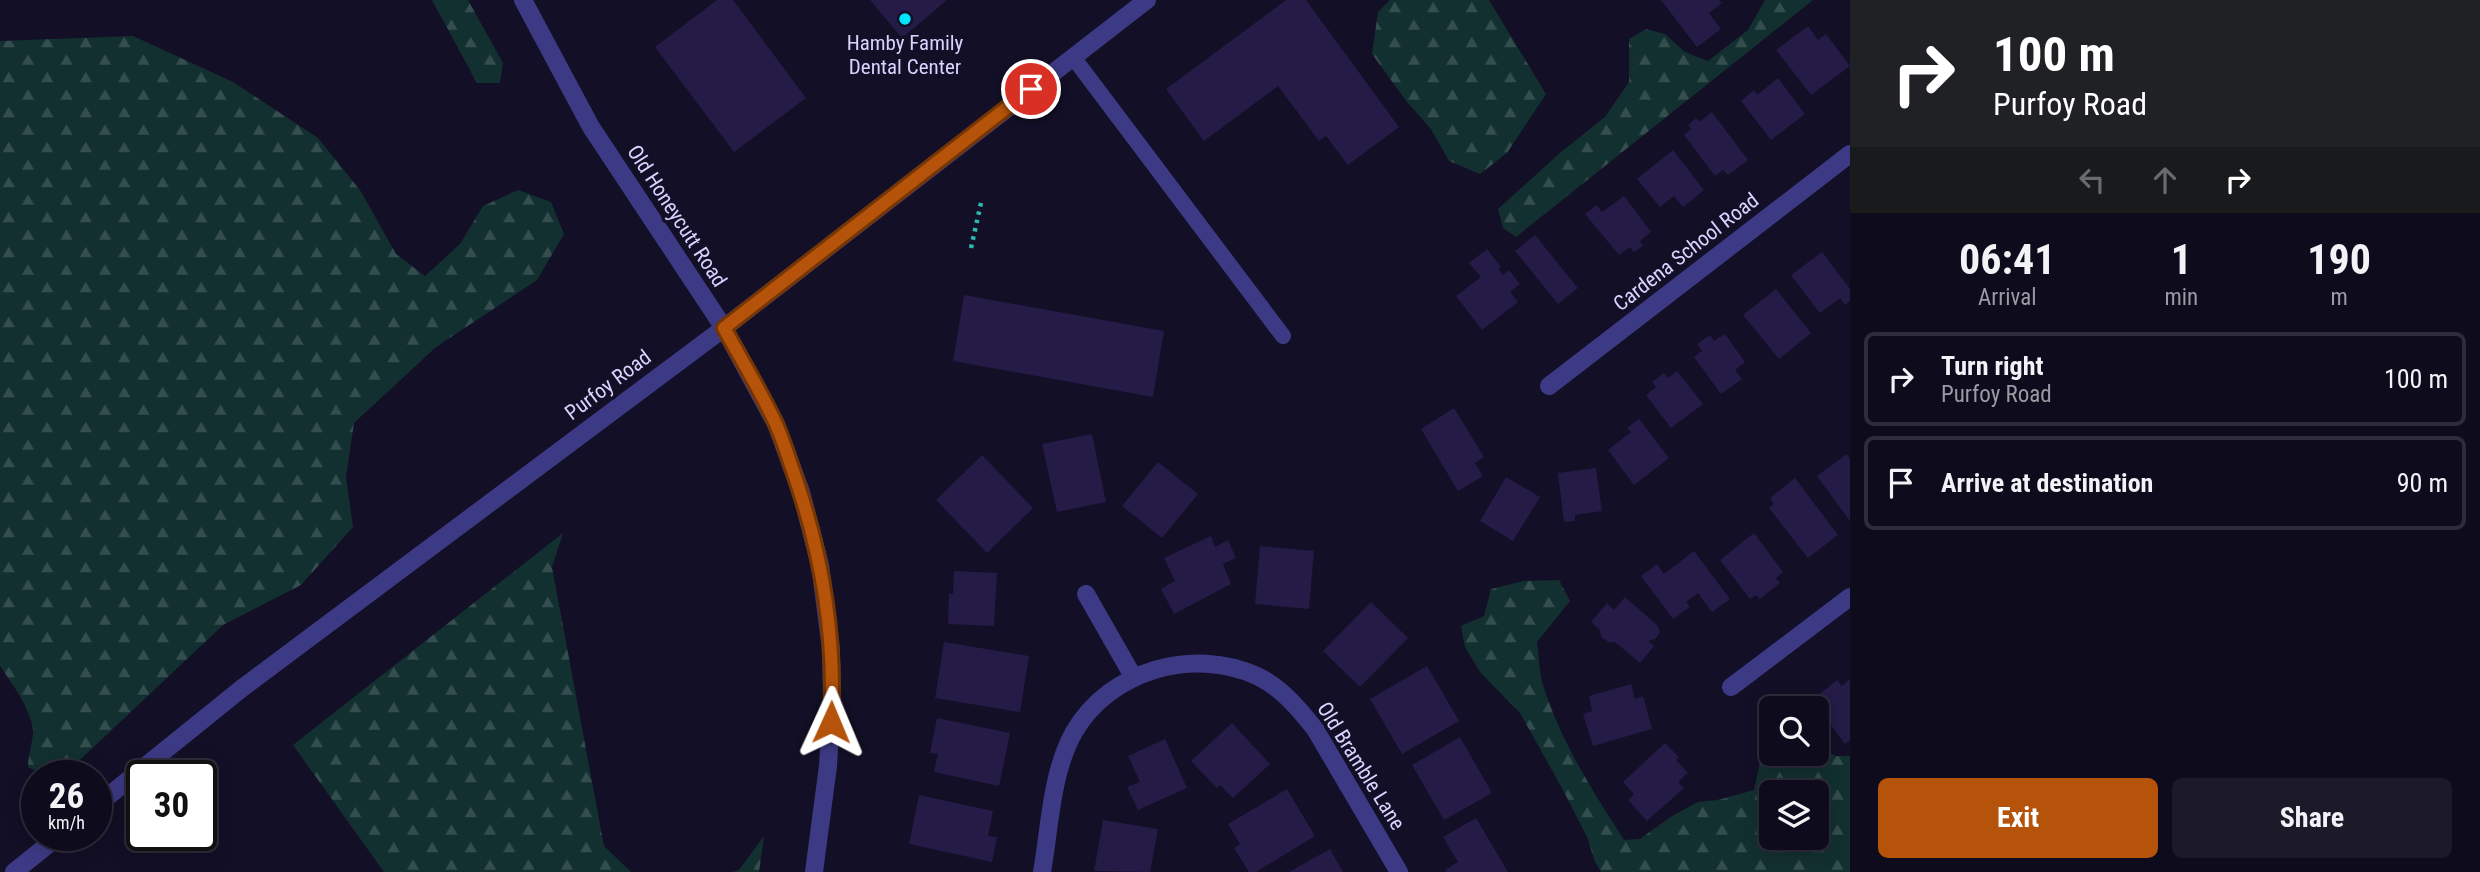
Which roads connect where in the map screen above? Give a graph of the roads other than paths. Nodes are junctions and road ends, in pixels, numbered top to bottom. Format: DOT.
graph roads {
  1 [pos="523,0"];
  2 [pos="1147,0"];
  3 [pos="1073,57"];
  4 [pos="1850,154"];
  5 [pos="724,328"];
  6 [pos="1283,336"];
  7 [pos="1549,386"];
  8 [pos="1086,594"];
  9 [pos="1850,597"];
  10 [pos="1134,678"];
  11 [pos="1731,687"];
  12 [pos="112,793"];
  13 [pos="40,851"];
  14 [pos="14,872"];
  15 [pos="814,872"];
  16 [pos="1042,872"];
  17 [pos="1399,872"];
  1 -- 5 [label="street, Old Honeycutt Road"];
  2 -- 3 [label="street, Purfoy Road"];
  3 -- 5 [label="street, Purfoy Road"];
  3 -- 6 [label="lane"];
  4 -- 7 [label="street, Cardena School Road"];
  5 -- 12 [label="street, Purfoy Road"];
  5 -- 15 [label="street, Old Honeycutt Road"];
  8 -- 10 [label="street"];
  9 -- 11 [label="street"];
  10 -- 16 [label="street, Old Bramble Lane"];
  10 -- 17 [label="street, Old Bramble Lane"];
  13 -- 14 [label="street"];
}
